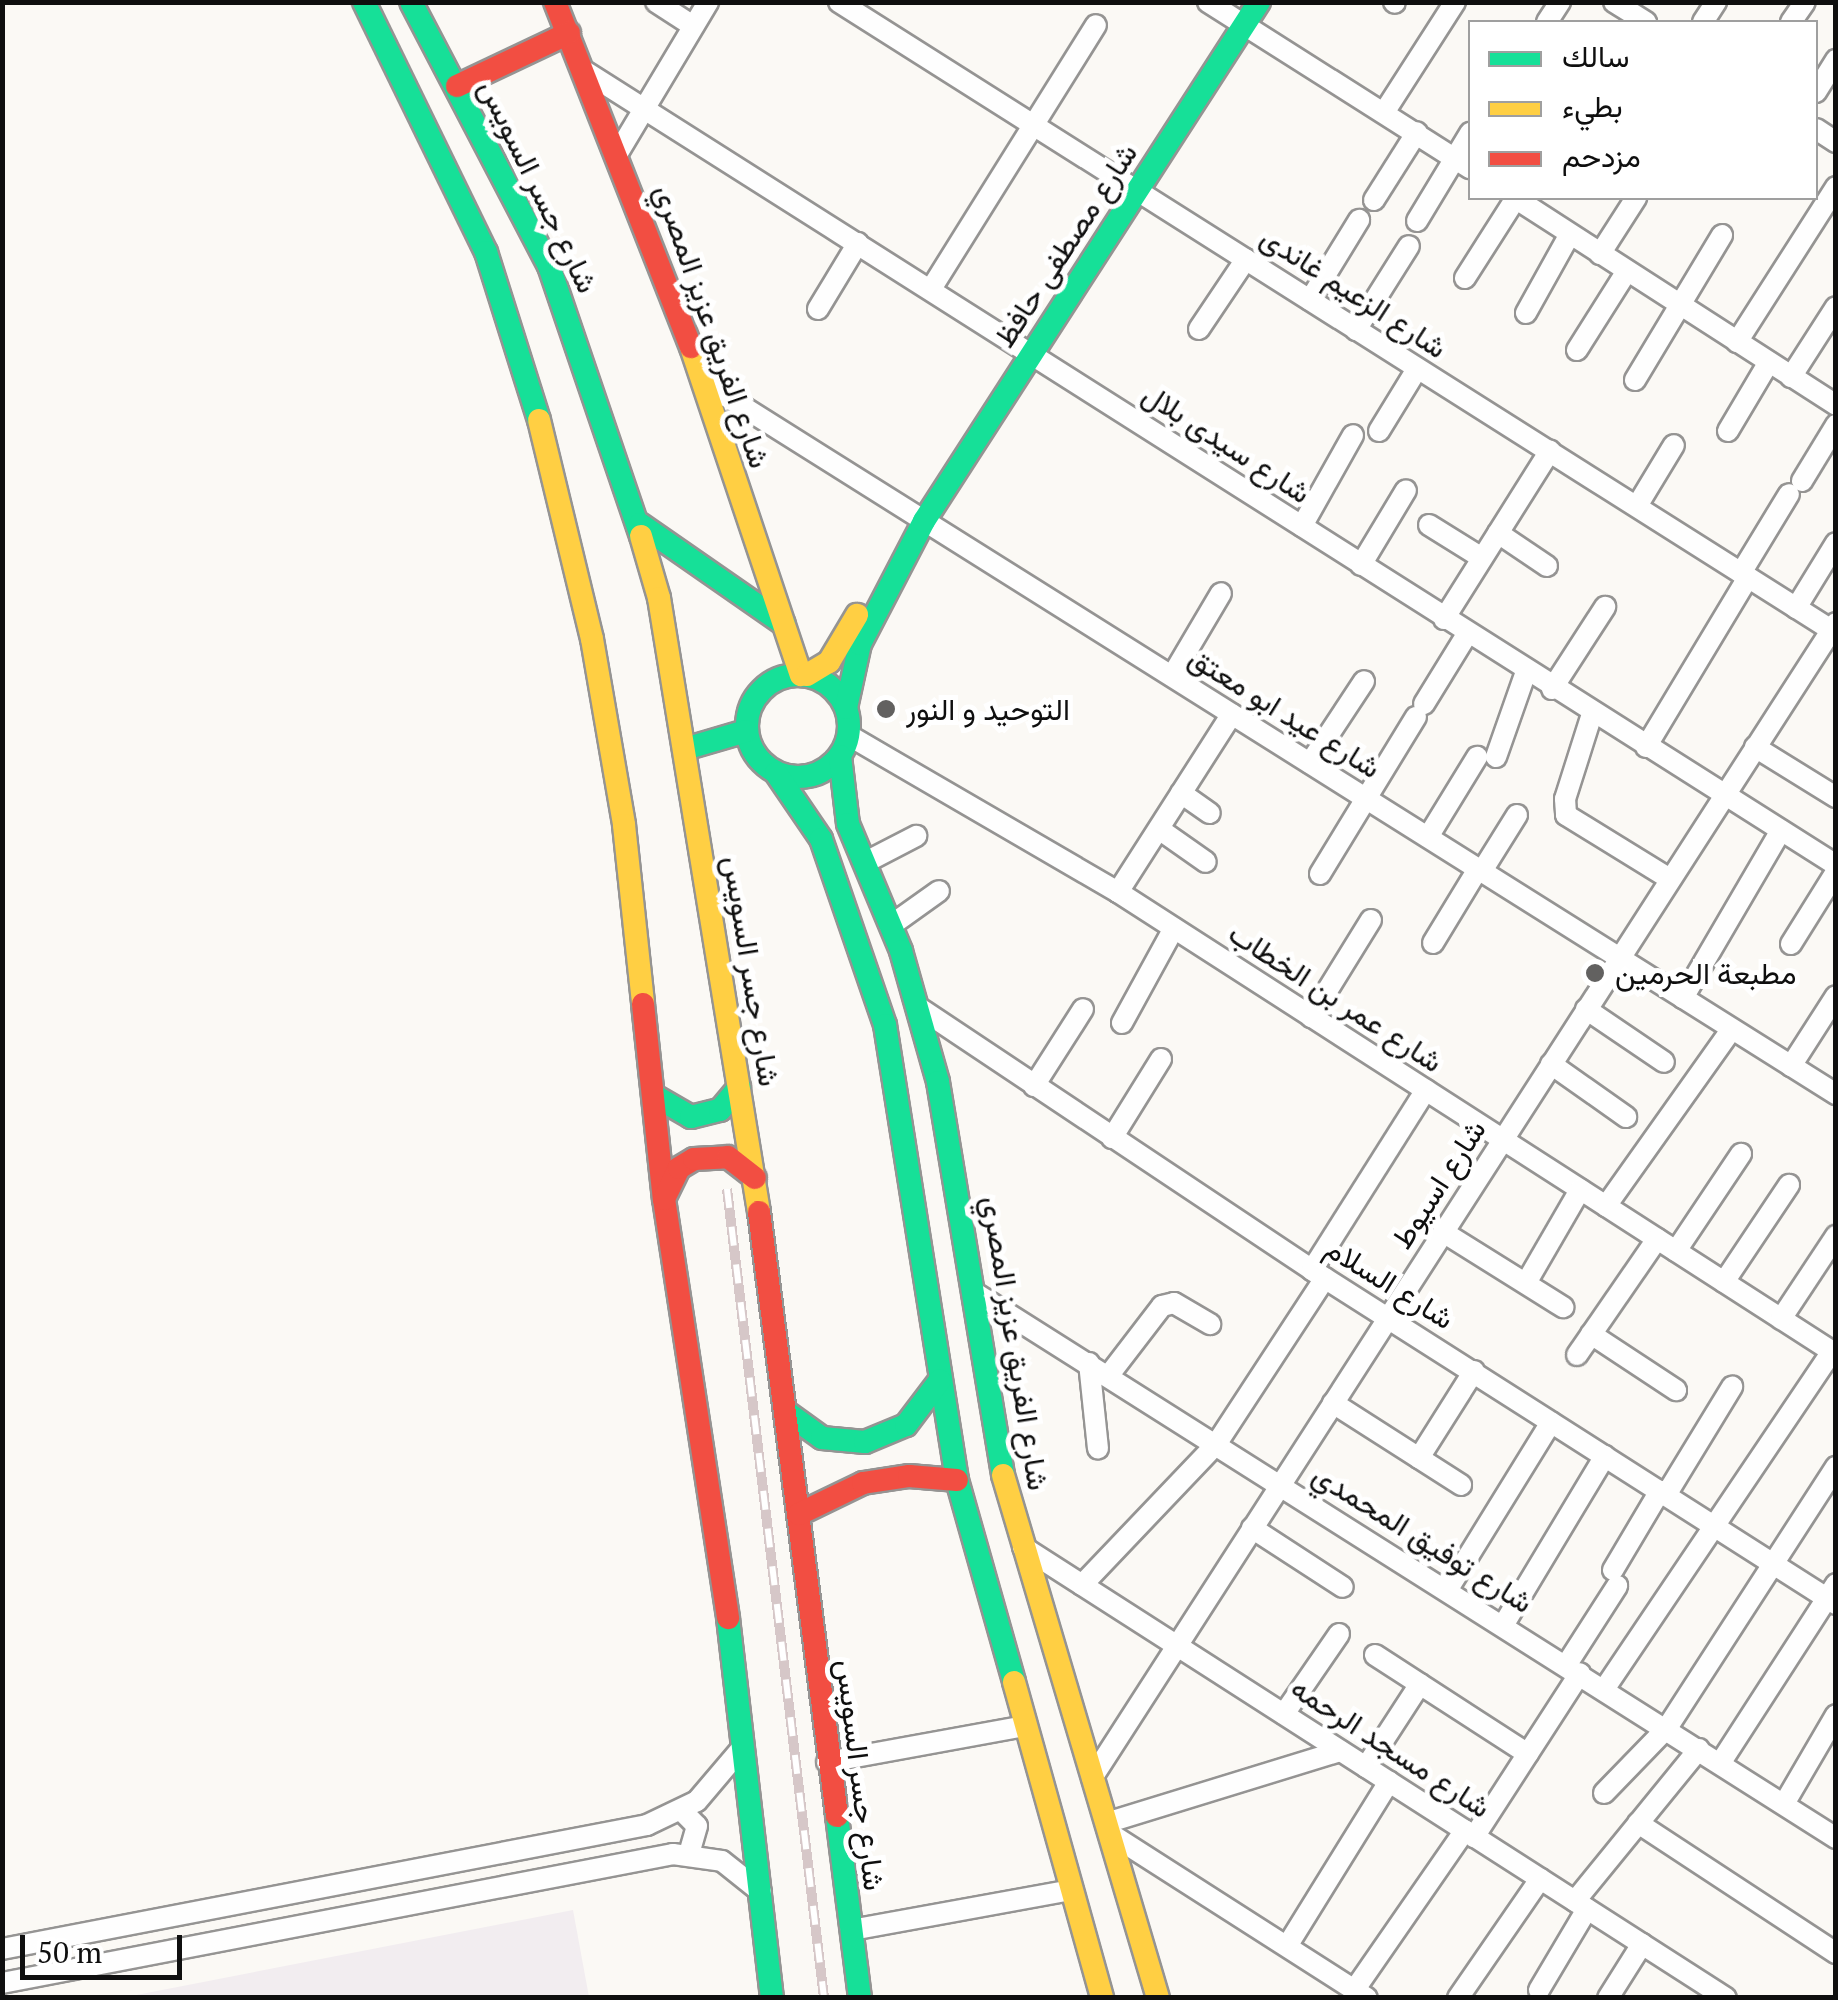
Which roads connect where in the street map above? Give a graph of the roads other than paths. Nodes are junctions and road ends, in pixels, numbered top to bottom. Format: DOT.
graph roads {
  1 [pos="364,2"];
  2 [pos="412,2"];
  3 [pos="555,2"];
  4 [pos="656,2"];
  5 [pos="708,2"];
  6 [pos="840,2"];
  7 [pos="1208,2"];
  8 [pos="1259,2"];
  9 [pos="1455,2"];
  10 [pos="1614,2"];
  11 [pos="864,9"];
  12 [pos="1642,14"];
  13 [pos="1244,24"];
  14 [pos="1096,25"];
  15 [pos="693,26"];
  16 [pos="569,33"];
  17 [pos="1836,60"];
  18 [pos="586,72"];
  19 [pos="457,86"];
  20 [pos="1818,89"];
  21 [pos="642,110"];
  22 [pos="1385,111"];
  23 [pos="1034,125"];
  24 [pos="1417,132"];
  25 [pos="619,151"];
  26 [pos="1463,163"];
  27 [pos="1836,187"];
  28 [pos="1136,189"];
  29 [pos="1374,200"];
  30 [pos="1522,200"];
  31 [pos="1635,200"];
  32 [pos="1359,220"];
  33 [pos="1416,221"];
  34 [pos="1570,234"];
  35 [pos="1722,235"];
  36 [pos="858,244"];
  37 [pos="1409,246"];
  38 [pos="1600,254"];
  39 [pos="1246,258"];
  40 [pos="1627,271"];
  41 [pos="1465,278"];
  42 [pos="931,289"];
  43 [pos="1310,300"];
  44 [pos="1680,305"];
  45 [pos="1836,306"];
  46 [pos="818,309"];
  47 [pos="1526,313"];
  48 [pos="1199,330"];
  49 [pos="1356,330"];
  50 [pos="1737,342"];
  51 [pos="1578,350"];
  52 [pos="1031,353"];
  53 [pos="1769,362"];
  54 [pos="1417,369"];
  55 [pos="1791,377"];
  56 [pos="1635,380"];
  57 [pos="702,381"];
  58 [pos="1836,406"];
  59 [pos="1836,426"];
  60 [pos="1379,431"];
  61 [pos="1728,431"];
  62 [pos="1353,434"];
  63 [pos="1674,445"];
  64 [pos="1550,451"];
  65 [pos="1406,490"];
  66 [pos="1637,506"];
  67 [pos="924,521"];
  68 [pos="640,524"];
  69 [pos="1429,525"];
  70 [pos="1302,526"];
  71 [pos="1498,532"];
  72 [pos="1836,543"];
  73 [pos="1482,558"];
  74 [pos="1362,565"];
  75 [pos="1547,566"];
  76 [pos="1745,575"];
  77 [pos="1221,593"];
  78 [pos="1605,608"];
  79 [pos="1796,608"];
  80 [pos="1444,619"];
  81 [pos="784,624"];
  82 [pos="1834,628"];
  83 [pos="1467,634"];
  84 [pos="1526,672"];
  85 [pos="804,675"];
  86 [pos="1172,676"];
  87 [pos="1364,680"];
  88 [pos="1552,689"];
  89 [pos="846,708"];
  90 [pos="1232,714"];
  91 [pos="1592,714"];
  92 [pos="746,731"];
  93 [pos="844,745"];
  94 [pos="1646,747"];
  95 [pos="1755,747"];
  96 [pos="688,748"];
  97 [pos="1310,764"];
  98 [pos="776,773"];
  99 [pos="1181,793"];
  100 [pos="1724,795"];
  101 [pos="1836,796"];
  102 [pos="1366,798"];
  103 [pos="1210,813"];
  104 [pos="1517,815"];
  105 [pos="1159,829"];
  106 [pos="1781,830"];
  107 [pos="916,836"];
  108 [pos="1428,837"];
  109 [pos="864,862"];
  110 [pos="1206,862"];
  111 [pos="1836,869"];
  112 [pos="1480,870"];
  113 [pos="1320,874"];
  114 [pos="1670,879"];
  115 [pos="939,891"];
  116 [pos="1118,892"];
  117 [pos="1371,920"];
  118 [pos="890,926"];
  119 [pos="1174,928"];
  120 [pos="1433,943"];
  121 [pos="1791,944"];
  122 [pos="1620,958"];
  123 [pos="1836,996"];
  124 [pos="1683,998"];
  125 [pos="918,1007"];
  126 [pos="1083,1009"];
  127 [pos="1586,1009"];
  128 [pos="1311,1017"];
  129 [pos="1122,1024"];
  130 [pos="1732,1029"];
  131 [pos="1161,1059"];
  132 [pos="1664,1062"];
  133 [pos="1551,1064"];
  134 [pos="1791,1066"];
  135 [pos="1034,1086"];
  136 [pos="739,1087"];
  137 [pos="1426,1090"];
  138 [pos="653,1094"];
  139 [pos="1836,1094"];
  140 [pos="1626,1117"];
  141 [pos="1112,1138"];
  142 [pos="1502,1139"];
  143 [pos="1741,1154"];
  144 [pos="755,1178"];
  145 [pos="1789,1186"];
  146 [pos="1580,1190"];
  147 [pos="664,1199"];
  148 [pos="1606,1206"];
  149 [pos="1443,1232"];
  150 [pos="1836,1236"];
  151 [pos="1657,1239"];
  152 [pos="1676,1251"];
  153 [pos="1319,1274"];
  154 [pos="1724,1282"];
  155 [pos="1526,1284"];
  156 [pos="974,1293"];
  157 [pos="1563,1308"];
  158 [pos="1388,1317"];
  159 [pos="1782,1319"];
  160 [pos="1210,1324"];
  161 [pos="1591,1334"];
  162 [pos="1834,1353"];
  163 [pos="1577,1355"];
  164 [pos="1089,1363"];
  165 [pos="1474,1372"];
  166 [pos="1110,1376"];
  167 [pos="940,1380"];
  168 [pos="1732,1387"];
  169 [pos="1676,1390"];
  170 [pos="1333,1403"];
  171 [pos="786,1412"];
  172 [pos="1551,1422"];
  173 [pos="1217,1444"];
  174 [pos="1098,1450"];
  175 [pos="1605,1456"];
  176 [pos="1419,1458"];
  177 [pos="1836,1468"];
  178 [pos="957,1480"];
  179 [pos="1281,1483"];
  180 [pos="1461,1485"];
  181 [pos="1663,1493"];
  182 [pos="800,1514"];
  183 [pos="1716,1527"];
  184 [pos="1252,1528"];
  185 [pos="1023,1547"];
  186 [pos="1774,1565"];
  187 [pos="1082,1585"];
  188 [pos="1343,1588"];
  189 [pos="1448,1589"];
  190 [pos="1832,1595"];
  191 [pos="1504,1624"];
  192 [pos="1339,1634"];
  193 [pos="1177,1645"];
  194 [pos="1375,1655"];
  195 [pos="1574,1669"];
  196 [pos="1420,1684"];
  197 [pos="1605,1688"];
  198 [pos="1284,1714"];
  199 [pos="1836,1715"];
  200 [pos="1026,1726"];
  201 [pos="1667,1728"];
  202 [pos="743,1746"];
  203 [pos="1699,1748"];
  204 [pos="1340,1750"];
  205 [pos="1528,1754"];
  206 [pos="828,1762"];
  207 [pos="1720,1762"];
  208 [pos="1366,1767"];
  209 [pos="1092,1778"];
  210 [pos="1390,1782"];
  211 [pos="1604,1793"];
  212 [pos="1784,1804"];
  213 [pos="682,1811"];
  214 [pos="1638,1823"];
  215 [pos="1107,1828"];
  216 [pos="1469,1834"];
  217 [pos="1836,1838"];
  218 [pos="689,1854"];
  219 [pos="1540,1879"];
  220 [pos="1072,1890"];
  221 [pos="761,1892"];
  222 [pos="1581,1905"];
  223 [pos="851,1930"];
  224 [pos="1290,1943"];
  225 [pos="1642,1944"];
  226 [pos="2,1949"];
  227 [pos="1836,1952"];
  228 [pos="2,1983"];
  229 [pos="1539,1990"];
  230 [pos="1352,1992"];
  231 [pos="1723,1997"];
  232 [pos="772,1998"];
  233 [pos="860,1998"];
  234 [pos="1102,1998"];
  235 [pos="1158,1998"];
  236 [pos="1458,1998"];
  237 [pos="1608,1998"];
  1 -- 138 [label="main road"];
  2 -- 19 [label="main road, شارع جسر السويس"];
  3 -- 16 [label="main road, شارع الفريق عزيز المصري"];
  4 -- 15 [label="street"];
  5 -- 15 [label="street"];
  6 -- 11 [label="street, شارع الزعيم غاندى"];
  7 -- 13 [label="street"];
  8 -- 13 [label="main road, شارع مصطفى حافظ"];
  9 -- 22 [label="street"];
  10 -- 12 [label="street"];
  11 -- 23 [label="street, شارع الزعيم غاندى"];
  13 -- 22 [label="street"];
  13 -- 28 [label="main road, شارع مصطفى حافظ"];
  14 -- 23 [label="street"];
  15 -- 21 [label="street"];
  16 -- 18 [label="main road, شارع الفريق عزيز المصري"];
  16 -- 19 [label="main road"];
  17 -- 20 [label="street"];
  18 -- 21 [label="street, شارع سيدى بلال"];
  18 -- 25 [label="main road, شارع الفريق عزيز المصري"];
  19 -- 68 [label="main road, شارع جسر السويس"];
  21 -- 25 [label="street"];
  21 -- 36 [label="street, شارع سيدى بلال"];
  22 -- 24 [label="street"];
  23 -- 28 [label="street, شارع الزعيم غاندى"];
  23 -- 42 [label="street"];
  24 -- 26 [label="street"];
  24 -- 29 [label="street"];
  25 -- 57 [label="main road, شارع الفريق عزيز المصري"];
  26 -- 33 [label="street"];
  27 -- 50 [label="street"];
  28 -- 39 [label="street, شارع الزعيم غاندى"];
  28 -- 52 [label="main road, شارع مصطفى حافظ"];
  30 -- 34 [label="street"];
  30 -- 41 [label="street"];
  31 -- 38 [label="street"];
  32 -- 43 [label="street"];
  34 -- 38 [label="street"];
  34 -- 47 [label="street"];
  35 -- 44 [label="street"];
  36 -- 42 [label="street, شارع سيدى بلال"];
  36 -- 46 [label="street"];
  37 -- 49 [label="street"];
  38 -- 40 [label="street"];
  39 -- 43 [label="street, شارع الزعيم غاندى"];
  39 -- 48 [label="street"];
  40 -- 44 [label="street"];
  40 -- 51 [label="street"];
  42 -- 52 [label="street, شارع سيدى بلال"];
  43 -- 49 [label="street, شارع الزعيم غاندى"];
  44 -- 50 [label="street"];
  44 -- 56 [label="street"];
  45 -- 55 [label="street"];
  49 -- 54 [label="street, شارع الزعيم غاندى"];
  50 -- 53 [label="street"];
  52 -- 67 [label="main road, شارع مصطفى حافظ"];
  52 -- 70 [label="street, شارع سيدى بلال"];
  53 -- 55 [label="street"];
  53 -- 61 [label="street"];
  54 -- 60 [label="street"];
  54 -- 64 [label="street, شارع الزعيم غاندى"];
  55 -- 58 [label="street"];
  57 -- 67 [label="street, شارع عيد ابو معتق"];
  57 -- 81 [label="main road, شارع الفريق عزيز المصري"];
  59 -- 76 [label="street"];
  62 -- 70 [label="street"];
  63 -- 66 [label="street"];
  64 -- 66 [label="street, شارع الزعيم غاندى"];
  64 -- 71 [label="street"];
  65 -- 74 [label="street"];
  66 -- 76 [label="street, شارع الزعيم غاندى"];
  67 -- 85 [label="main road, شارع مصطفى حافظ"];
  67 -- 86 [label="street, شارع عيد ابو معتق"];
  67 -- 89 [label="main road, شارع مصطفى حافظ"];
  68 -- 81 [label="main road"];
  68 -- 96 [label="main road, شارع جسر السويس"];
  69 -- 73 [label="street"];
  70 -- 74 [label="street, شارع سيدى بلال"];
  71 -- 73 [label="street"];
  71 -- 75 [label="street"];
  72 -- 79 [label="street"];
  73 -- 80 [label="street"];
  74 -- 80 [label="street, شارع سيدى بلال"];
  76 -- 79 [label="street, شارع الزعيم غاندى"];
  76 -- 94 [label="street"];
  77 -- 86 [label="street"];
  78 -- 88 [label="street"];
  79 -- 82 [label="street, شارع الزعيم غاندى"];
  80 -- 83 [label="street, شارع سيدى بلال"];
  81 -- 85 [label="main road, شارع الفريق عزيز المصري"];
  82 -- 95 [label="street, شارع اسيوط"];
  83 -- 84 [label="street, شارع سيدى بلال"];
  83 -- 102 [label="street"];
  84 -- 88 [label="street, شارع سيدى بلال"];
  84 -- 108 [label="street"];
  85 -- 89 [label="main road"];
  85 -- 92 [label="main road"];
  86 -- 90 [label="street, شارع عيد ابو معتق"];
  87 -- 97 [label="street"];
  88 -- 91 [label="street, شارع سيدى بلال"];
  89 -- 93 [label="main road"];
  90 -- 97 [label="street, شارع عيد ابو معتق"];
  90 -- 99 [label="street"];
  91 -- 94 [label="street, شارع سيدى بلال"];
  91 -- 114 [label="street"];
  92 -- 96 [label="main road"];
  92 -- 98 [label="main road"];
  93 -- 98 [label="main road"];
  93 -- 109 [label="main road, شارع الفريق عزيز المصري"];
  93 -- 116 [label="street, شارع عمر بن الخطاب"];
  94 -- 100 [label="street, شارع سيدى بلال"];
  95 -- 100 [label="street, شارع اسيوط"];
  95 -- 101 [label="street"];
  96 -- 136 [label="main road, شارع جسر السويس"];
  97 -- 102 [label="street, شارع عيد ابو معتق"];
  98 -- 167 [label="main road"];
  99 -- 103 [label="street"];
  99 -- 105 [label="street"];
  100 -- 106 [label="street, شارع سيدى بلال"];
  100 -- 114 [label="street, شارع اسيوط"];
  102 -- 108 [label="street, شارع عيد ابو معتق"];
  102 -- 113 [label="street"];
  104 -- 112 [label="street"];
  105 -- 110 [label="street"];
  105 -- 116 [label="street"];
  106 -- 111 [label="street, شارع سيدى بلال"];
  106 -- 124 [label="street"];
  107 -- 109 [label="street"];
  108 -- 112 [label="street, شارع عيد ابو معتق"];
  109 -- 118 [label="main road, شارع الفريق عزيز المصري"];
  111 -- 121 [label="street"];
  112 -- 120 [label="street"];
  112 -- 122 [label="street, شارع عيد ابو معتق"];
  114 -- 122 [label="street, شارع اسيوط"];
  115 -- 118 [label="street"];
  116 -- 119 [label="street, شارع عمر بن الخطاب"];
  117 -- 128 [label="street"];
  118 -- 125 [label="main road, شارع الفريق عزيز المصري"];
  119 -- 128 [label="street, شارع عمر بن الخطاب"];
  119 -- 129 [label="street"];
  122 -- 124 [label="street, شارع عيد ابو معتق"];
  122 -- 127 [label="street, شارع اسيوط"];
  123 -- 134 [label="street"];
  124 -- 130 [label="street, شارع عيد ابو معتق"];
  125 -- 135 [label="street, شارع السلام"];
  125 -- 156 [label="main road, شارع الفريق عزيز المصري"];
  126 -- 135 [label="street"];
  127 -- 132 [label="street"];
  127 -- 133 [label="street, شارع اسيوط"];
  128 -- 137 [label="street, شارع عمر بن الخطاب"];
  130 -- 134 [label="street, شارع عيد ابو معتق"];
  130 -- 148 [label="street"];
  131 -- 141 [label="street"];
  133 -- 140 [label="street"];
  133 -- 142 [label="street, شارع اسيوط"];
  134 -- 139 [label="street, شارع عيد ابو معتق"];
  135 -- 141 [label="street, شارع السلام"];
  136 -- 138 [label="main road"];
  136 -- 144 [label="main road, شارع جسر السويس"];
  137 -- 142 [label="street, شارع عمر بن الخطاب"];
  137 -- 153 [label="street"];
  138 -- 147 [label="main road"];
  141 -- 153 [label="street, شارع السلام"];
  142 -- 146 [label="street, شارع عمر بن الخطاب"];
  142 -- 149 [label="street, شارع اسيوط"];
  143 -- 152 [label="street"];
  144 -- 147 [label="main road"];
  144 -- 171 [label="main road, شارع جسر السويس"];
  145 -- 154 [label="street"];
  146 -- 148 [label="street, شارع عمر بن الخطاب"];
  146 -- 155 [label="street"];
  147 -- 202 [label="main road"];
  148 -- 151 [label="street, شارع عمر بن الخطاب"];
  149 -- 155 [label="street"];
  149 -- 158 [label="street, شارع اسيوط"];
  150 -- 159 [label="street"];
  151 -- 152 [label="street, شارع عمر بن الخطاب"];
  151 -- 161 [label="street"];
  152 -- 154 [label="street, شارع عمر بن الخطاب"];
  153 -- 158 [label="street, شارع السلام"];
  153 -- 173 [label="street"];
  154 -- 159 [label="street, شارع عمر بن الخطاب"];
  155 -- 157 [label="street"];
  156 -- 164 [label="street, شارع توفيق المحمدي"];
  156 -- 185 [label="main road, شارع الفريق عزيز المصري"];
  158 -- 165 [label="street, شارع السلام"];
  158 -- 170 [label="street, شارع اسيوط"];
  159 -- 162 [label="street, شارع عمر بن الخطاب"];
  160 -- 166 [label="street"];
  161 -- 163 [label="street"];
  161 -- 169 [label="street"];
  162 -- 183 [label="street"];
  164 -- 166 [label="street, شارع توفيق المحمدي"];
  164 -- 174 [label="street"];
  165 -- 172 [label="street, شارع السلام"];
  165 -- 176 [label="street"];
  166 -- 173 [label="street, شارع توفيق المحمدي"];
  167 -- 171 [label="main road"];
  167 -- 178 [label="main road"];
  168 -- 181 [label="street"];
  170 -- 176 [label="street"];
  170 -- 179 [label="street, شارع اسيوط"];
  171 -- 182 [label="main road, شارع جسر السويس"];
  172 -- 175 [label="street, شارع السلام"];
  172 -- 189 [label="street"];
  173 -- 179 [label="street, شارع توفيق المحمدي"];
  173 -- 187 [label="street"];
  175 -- 181 [label="street, شارع السلام"];
  175 -- 191 [label="street"];
  176 -- 180 [label="street"];
  177 -- 186 [label="street"];
  178 -- 182 [label="main road"];
  178 -- 200 [label="main road"];
  179 -- 184 [label="street, شارع اسيوط"];
  179 -- 189 [label="street, شارع توفيق المحمدي"];
  181 -- 183 [label="street, شارع السلام"];
  181 -- 195 [label="street"];
  182 -- 206 [label="main road, شارع جسر السويس"];
  183 -- 186 [label="street, شارع السلام"];
  183 -- 197 [label="street"];
  184 -- 188 [label="street"];
  184 -- 193 [label="street, شارع اسيوط"];
  185 -- 187 [label="street, شارع مسجد الرحمه"];
  185 -- 209 [label="main road, شارع الفريق عزيز المصري"];
  186 -- 190 [label="street, شارع السلام"];
  186 -- 201 [label="street"];
  187 -- 193 [label="street, شارع مسجد الرحمه"];
  189 -- 191 [label="street, شارع توفيق المحمدي"];
  190 -- 207 [label="street"];
  191 -- 195 [label="street, شارع توفيق المحمدي"];
  192 -- 198 [label="street"];
  193 -- 198 [label="street, شارع مسجد الرحمه"];
  193 -- 209 [label="street, شارع اسيوط"];
  194 -- 196 [label="street"];
  195 -- 197 [label="street, شارع توفيق المحمدي"];
  195 -- 205 [label="street"];
  196 -- 205 [label="street"];
  196 -- 208 [label="street"];
  197 -- 201 [label="street, شارع توفيق المحمدي"];
  198 -- 204 [label="street, شارع مسجد الرحمه"];
  199 -- 212 [label="street"];
  200 -- 206 [label="street"];
  200 -- 220 [label="main road"];
  201 -- 203 [label="street, شارع توفيق المحمدي"];
  201 -- 211 [label="street"];
  202 -- 213 [label="street"];
  202 -- 221 [label="main road"];
  203 -- 207 [label="street, شارع توفيق المحمدي"];
  203 -- 214 [label="street"];
  204 -- 208 [label="street, شارع مسجد الرحمه"];
  204 -- 215 [label="street"];
  205 -- 216 [label="street"];
  206 -- 223 [label="main road, شارع جسر السويس"];
  207 -- 212 [label="street, شارع توفيق المحمدي"];
  208 -- 210 [label="street, شارع مسجد الرحمه"];
  209 -- 215 [label="main road, شارع الفريق عزيز المصري"];
  210 -- 216 [label="street, شارع مسجد الرحمه"];
  210 -- 224 [label="street"];
  212 -- 217 [label="street, شارع توفيق المحمدي"];
  213 -- 218 [label="street"];
  213 -- 226 [label="street"];
  214 -- 222 [label="street"];
  214 -- 227 [label="street"];
  215 -- 224 [label="street"];
  215 -- 235 [label="main road, شارع الفريق عزيز المصري"];
  216 -- 219 [label="street, شارع مسجد الرحمه"];
  216 -- 230 [label="street"];
  218 -- 221 [label="street"];
  218 -- 228 [label="street"];
  219 -- 222 [label="street, شارع مسجد الرحمه"];
  219 -- 236 [label="street"];
  220 -- 223 [label="street"];
  220 -- 234 [label="main road"];
  221 -- 232 [label="main road"];
  222 -- 225 [label="street, شارع مسجد الرحمه"];
  222 -- 229 [label="street"];
  223 -- 233 [label="main road, شارع جسر السويس"];
  224 -- 230 [label="street"];
  225 -- 231 [label="street, شارع مسجد الرحمه"];
  225 -- 237 [label="street"];
}
